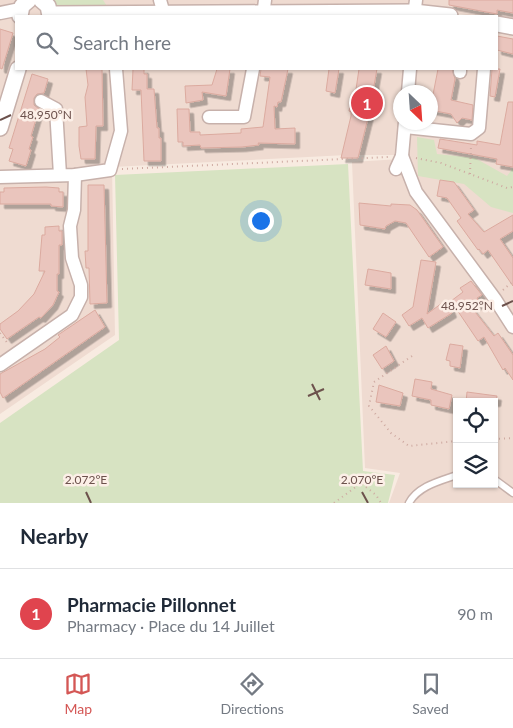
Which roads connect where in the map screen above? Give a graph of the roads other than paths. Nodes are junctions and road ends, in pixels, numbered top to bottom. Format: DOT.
graph roads {
  1 [pos="41,0"];
  2 [pos="162,7"];
  3 [pos="23,8"];
  4 [pos="415,9"];
  5 [pos="264,10"];
  6 [pos="0,13"];
  7 [pos="51,15"];
  8 [pos="112,15"];
  9 [pos="445,15"];
  10 [pos="498,24"];
  11 [pos="513,27"];
  12 [pos="18,70"];
  13 [pos="116,70"];
  14 [pos="253,70"];
  15 [pos="410,70"];
  16 [pos="484,70"];
  17 [pos="409,85"];
  18 [pos="41,101"];
  19 [pos="209,117"];
  20 [pos="0,128"];
  21 [pos="405,130"];
  22 [pos="438,130"];
  23 [pos="402,156"];
  24 [pos="396,169"];
  25 [pos="60,175"];
  26 [pos="75,175"];
  27 [pos="0,176"];
  28 [pos="513,327"];
  29 [pos="0,365"];
  30 [pos="453,477"];
  31 [pos="498,482"];
  32 [pos="513,493"];
  33 [pos="410,503"];
  1 -- 7 [label="street"];
  2 -- 5 [label="street"];
  2 -- 8 [label="street"];
  3 -- 6 [label="street"];
  4 -- 5 [label="street"];
  4 -- 9 [label="street"];
  7 -- 8 [label="street"];
  10 -- 11 [label="street"];
  12 -- 20 [label="street"];
  13 -- 26 [label="street"];
  14 -- 19 [label="street"];
  15 -- 17 [label="street"];
  16 -- 22 [label="street"];
  18 -- 25 [label="street"];
  21 -- 23 [label="street"];
  23 -- 24 [label="street"];
  23 -- 28 [label="street"];
  25 -- 26 [label="street"];
  25 -- 27 [label="street"];
  26 -- 29 [label="street"];
  30 -- 33 [label="lane"];
  31 -- 32 [label="lane"];
}
